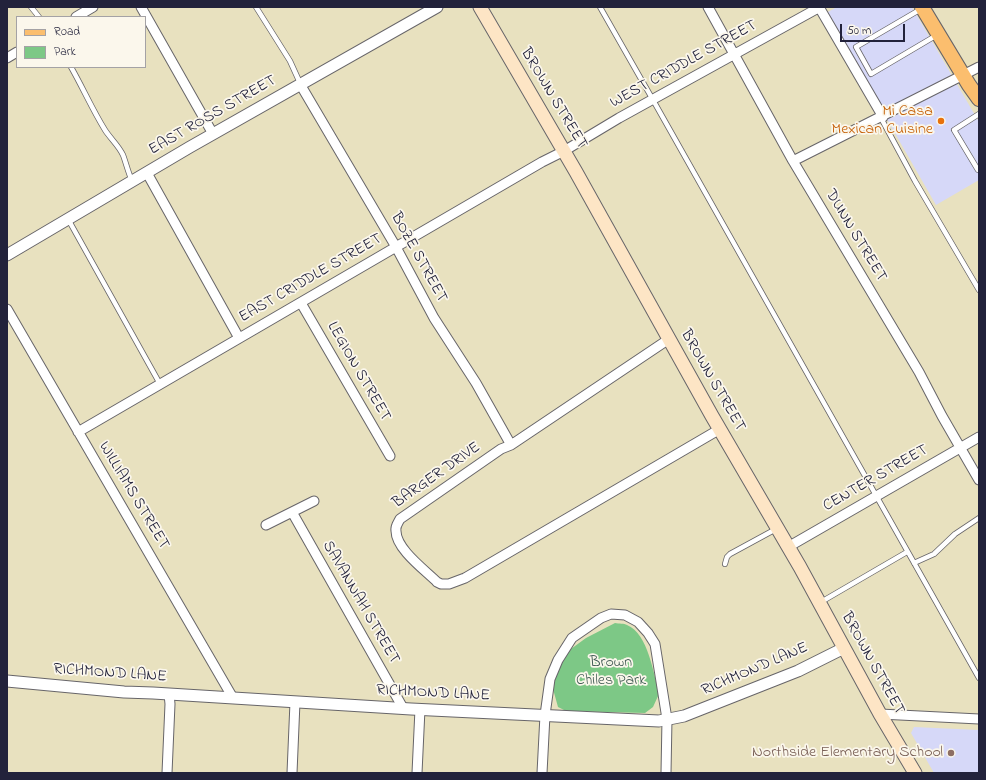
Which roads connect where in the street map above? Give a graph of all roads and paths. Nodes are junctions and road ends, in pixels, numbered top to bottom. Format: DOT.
graph roads {
  1 [pos="31,7"];
  2 [pos="93,7"];
  3 [pos="141,7"];
  4 [pos="256,7"];
  5 [pos="437,7"];
  6 [pos="480,7"];
  7 [pos="600,7"];
  8 [pos="708,7"];
  9 [pos="819,7"];
  10 [pos="922,7"];
  11 [pos="37,16"];
  12 [pos="78,16"];
  13 [pos="938,34"];
  14 [pos="856,47"];
  15 [pos="16,53"];
  16 [pos="846,53"];
  17 [pos="734,55"];
  18 [pos="7,58"];
  19 [pos="72,68"];
  20 [pos="979,68"];
  21 [pos="963,76"];
  22 [pos="300,84"];
  23 [pos="979,99"];
  24 [pos="653,100"];
  25 [pos="979,114"];
  26 [pos="882,117"];
  27 [pos="213,134"];
  28 [pos="564,151"];
  29 [pos="793,161"];
  30 [pos="979,170"];
  31 [pos="147,173"];
  32 [pos="133,181"];
  33 [pos="68,219"];
  34 [pos="396,247"];
  35 [pos="7,255"];
  36 [pos="979,290"];
  37 [pos="301,303"];
  38 [pos="7,309"];
  39 [pos="239,338"];
  40 [pos="669,339"];
  41 [pos="160,384"];
  42 [pos="720,430"];
  43 [pos="78,432"];
  44 [pos="979,437"];
  45 [pos="511,446"];
  46 [pos="960,448"];
  47 [pos="390,456"];
  48 [pos="979,480"];
  49 [pos="876,496"];
  50 [pos="314,501"];
  51 [pos="292,512"];
  52 [pos="979,518"];
  53 [pos="266,525"];
  54 [pos="778,528"];
  55 [pos="788,547"];
  56 [pos="907,552"];
  57 [pos="914,563"];
  58 [pos="725,564"];
  59 [pos="819,603"];
  60 [pos="844,648"];
  61 [pos="979,678"];
  62 [pos="7,681"];
  63 [pos="169,694"];
  64 [pos="233,698"];
  65 [pos="295,702"];
  66 [pos="403,708"];
  67 [pos="420,709"];
  68 [pos="880,714"];
  69 [pos="545,715"];
  70 [pos="667,719"];
  71 [pos="979,719"];
  72 [pos="167,773"];
  73 [pos="292,773"];
  74 [pos="417,773"];
  75 [pos="542,773"];
  76 [pos="666,773"];
  77 [pos="915,773"];
  1 -- 11 [label="lane"];
  2 -- 12 [label="street"];
  3 -- 27 [label="street"];
  4 -- 22 [label="lane"];
  5 -- 22 [label="street, EAST ROSS STREET"];
  6 -- 28 [label="main road, BROWN STREET"];
  7 -- 24 [label="lane"];
  8 -- 17 [label="street, DUNN STREET"];
  9 -- 16 [label="street"];
  9 -- 17 [label="street, WEST CRIDDLE STREET"];
  10 -- 13 [label="main road"];
  10 -- 14 [label="lane"];
  13 -- 14 [label="lane"];
  13 -- 21 [label="main road"];
  14 -- 16 [label="lane"];
  15 -- 18 [label="street"];
  16 -- 26 [label="street"];
  17 -- 24 [label="street, WEST CRIDDLE STREET"];
  17 -- 29 [label="street, DUNN STREET"];
  19 -- 32 [label="lane"];
  20 -- 21 [label="street"];
  21 -- 23 [label="main road"];
  21 -- 26 [label="street"];
  22 -- 27 [label="street, EAST ROSS STREET"];
  22 -- 34 [label="street, BOZE STREET"];
  24 -- 28 [label="street, WEST CRIDDLE STREET"];
  24 -- 49 [label="lane"];
  25 -- 30 [label="lane"];
  26 -- 29 [label="street"];
  26 -- 36 [label="lane"];
  27 -- 31 [label="street, EAST ROSS STREET"];
  28 -- 34 [label="street, EAST CRIDDLE STREET"];
  28 -- 40 [label="main road, BROWN STREET"];
  29 -- 46 [label="street, DUNN STREET"];
  31 -- 32 [label="street, EAST ROSS STREET"];
  31 -- 39 [label="street, EAST CRIDDLE STREET"];
  32 -- 33 [label="street, EAST ROSS STREET"];
  33 -- 35 [label="street, EAST ROSS STREET"];
  33 -- 41 [label="lane"];
  34 -- 37 [label="street, EAST CRIDDLE STREET"];
  34 -- 45 [label="street, BOZE STREET"];
  37 -- 39 [label="street, EAST CRIDDLE STREET"];
  37 -- 47 [label="street, LEGION STREET"];
  38 -- 43 [label="street, WILLIAMS STREET"];
  39 -- 41 [label="street, EAST CRIDDLE STREET"];
  40 -- 42 [label="main road, BROWN STREET"];
  40 -- 45 [label="street, BARGER DRIVE"];
  41 -- 43 [label="street, EAST CRIDDLE STREET"];
  42 -- 45 [label="street, BARGER DRIVE"];
  42 -- 54 [label="main road, BROWN STREET"];
  43 -- 64 [label="street, WILLIAMS STREET"];
  44 -- 46 [label="street, CENTER STREET"];
  46 -- 48 [label="street, DUNN STREET"];
  46 -- 49 [label="street, CENTER STREET"];
  49 -- 55 [label="street, CENTER STREET"];
  49 -- 56 [label="lane"];
  50 -- 51 [label="street"];
  51 -- 53 [label="street"];
  51 -- 66 [label="street, SAVANNAH STREET"];
  52 -- 57 [label="lane"];
  54 -- 55 [label="main road, BROWN STREET"];
  54 -- 58 [label="lane"];
  55 -- 59 [label="main road, BROWN STREET"];
  56 -- 57 [label="lane"];
  56 -- 59 [label="lane"];
  57 -- 61 [label="lane"];
  59 -- 60 [label="main road, BROWN STREET"];
  60 -- 68 [label="main road, BROWN STREET"];
  60 -- 70 [label="street, RICHMOND LANE"];
  62 -- 63 [label="street, RICHMOND LANE"];
  63 -- 64 [label="street, RICHMOND LANE"];
  63 -- 72 [label="street"];
  64 -- 65 [label="street, RICHMOND LANE"];
  65 -- 66 [label="street, RICHMOND LANE"];
  65 -- 73 [label="street"];
  66 -- 67 [label="street, RICHMOND LANE"];
  67 -- 69 [label="street, RICHMOND LANE"];
  67 -- 74 [label="street"];
  68 -- 71 [label="street"];
  68 -- 77 [label="main road, BROWN STREET"];
  69 -- 70 [label="street, RICHMOND LANE"];
  69 -- 70 [label="street"];
  69 -- 75 [label="street"];
  70 -- 76 [label="street"];
}
